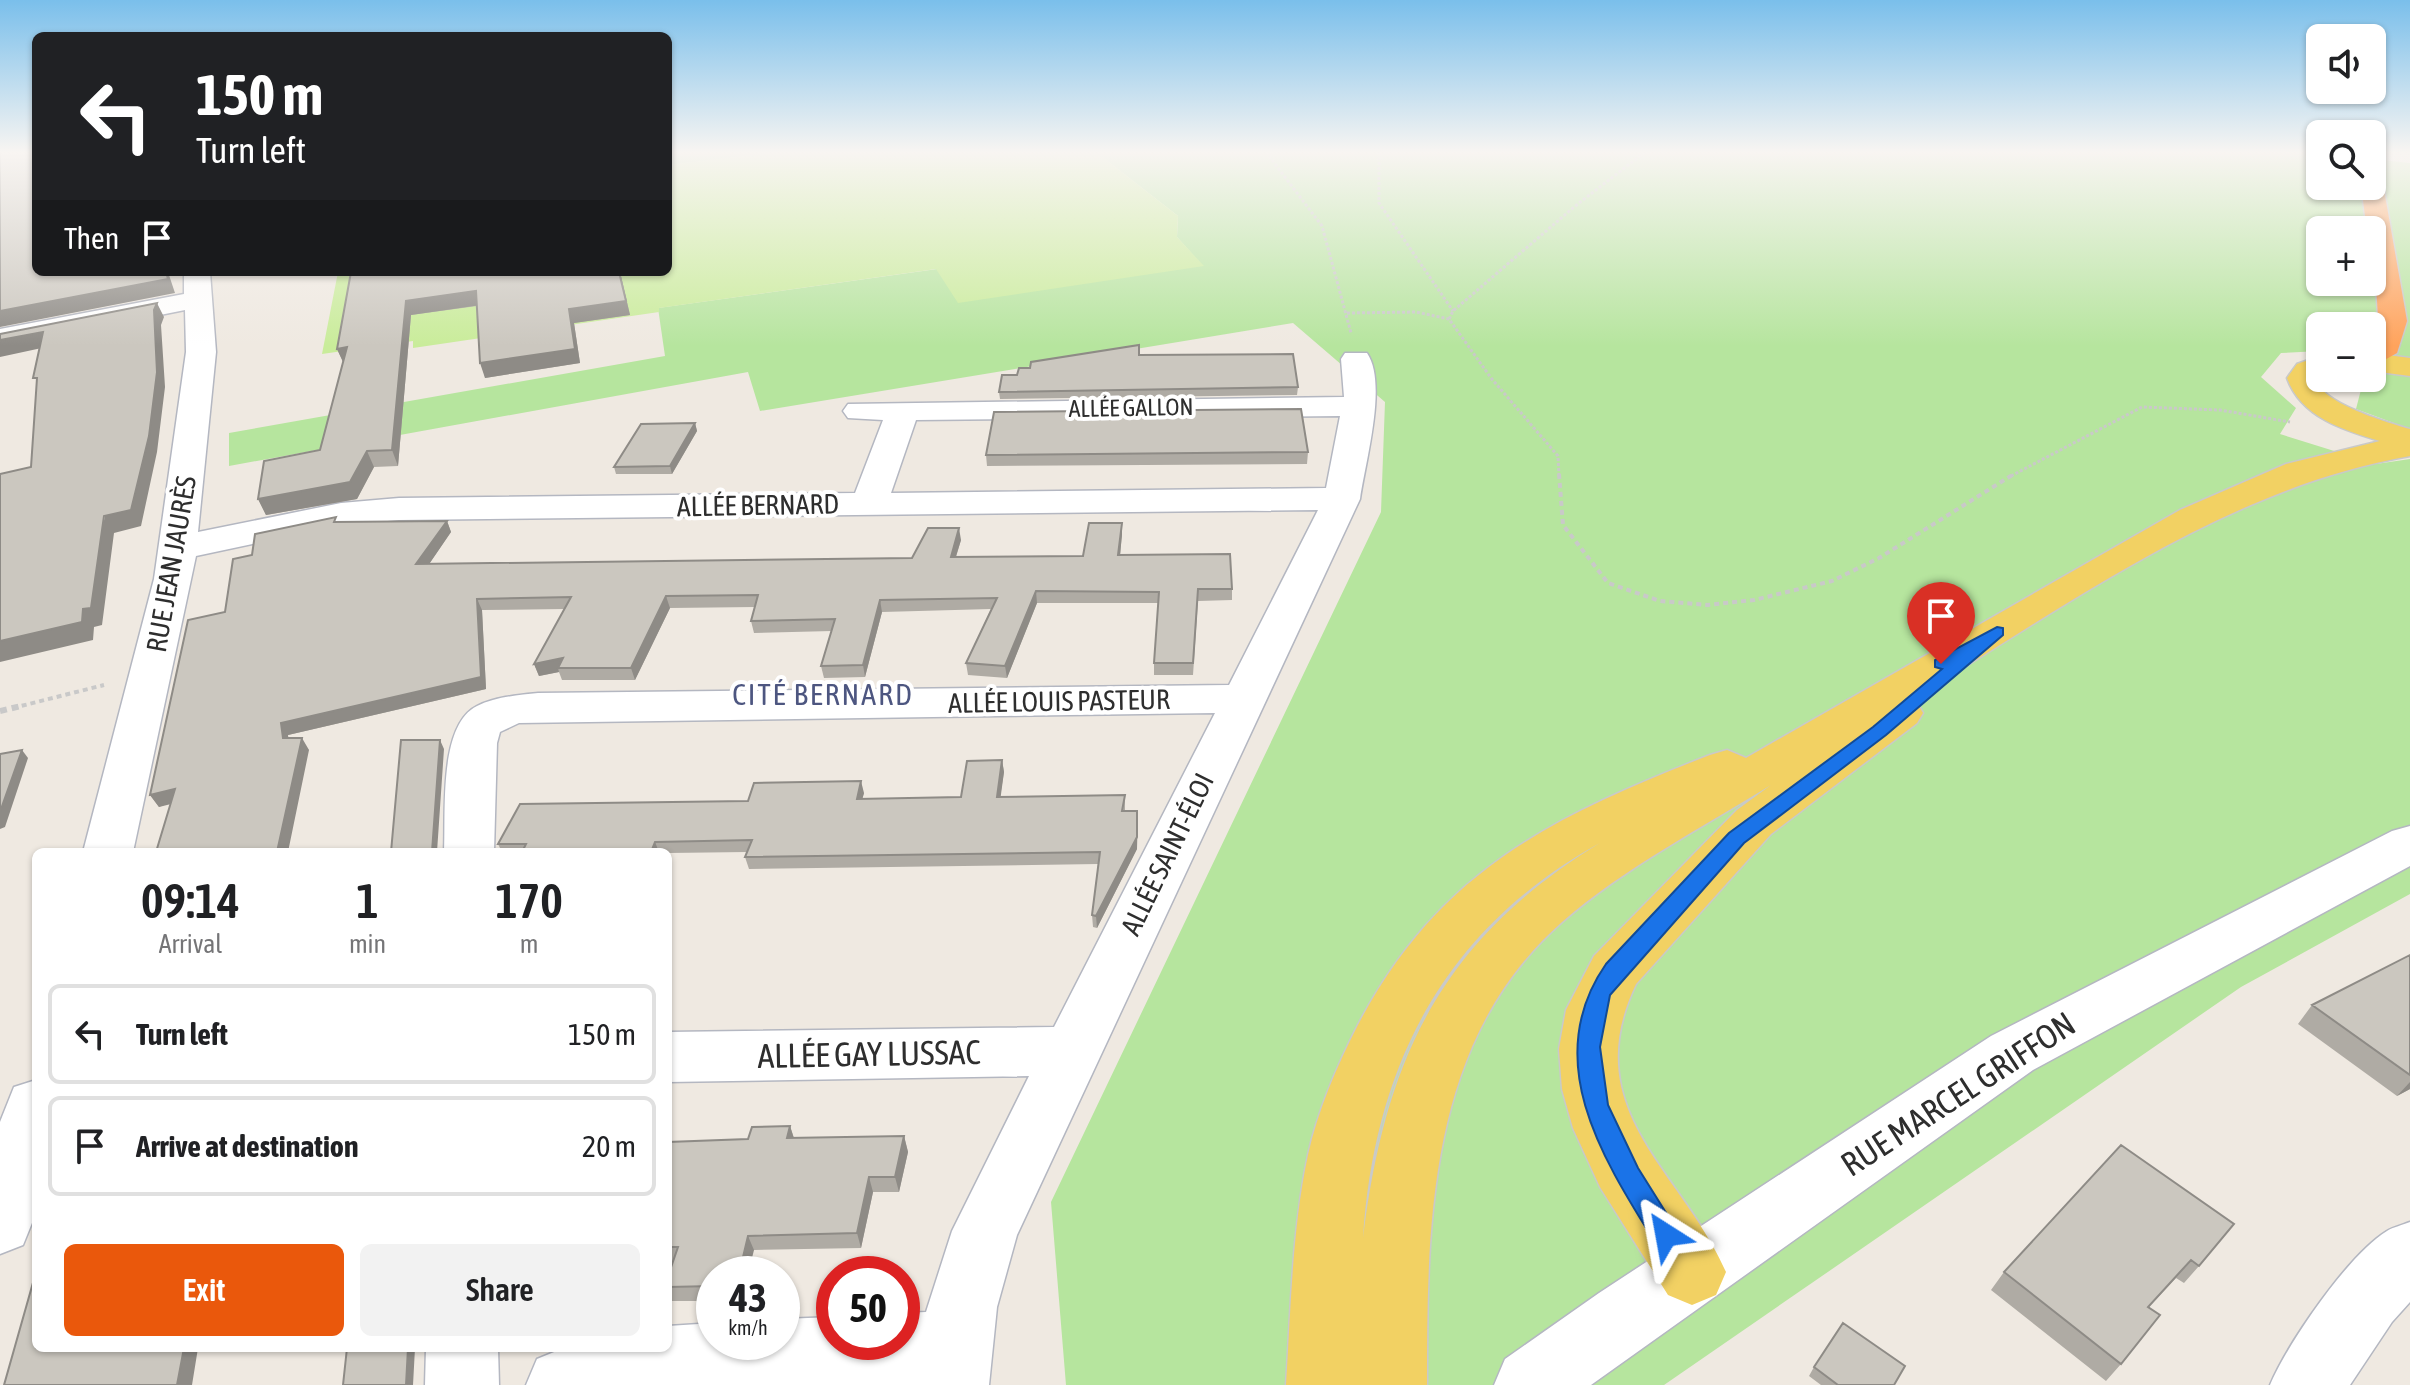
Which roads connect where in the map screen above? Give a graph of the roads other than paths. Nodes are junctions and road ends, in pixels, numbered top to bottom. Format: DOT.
graph roads {
  1 [pos="2377,217"];
  2 [pos="198,286"];
  3 [pos="0,338"];
  4 [pos="2386,348"];
  5 [pos="1354,359"];
  6 [pos="2386,363"];
  7 [pos="2410,367"];
  8 [pos="2309,392"];
  9 [pos="859,411"];
  10 [pos="903,411"];
  11 [pos="2329,421"];
  12 [pos="2410,439"];
  13 [pos="2410,446"];
  14 [pos="2252,489"];
  15 [pos="1342,499"];
  16 [pos="869,504"];
  17 [pos="178,548"];
  18 [pos="1997,632"];
  19 [pos="1243,699"];
  20 [pos="1838,724"];
  21 [pos="2410,844"];
  22 [pos="109,848"];
  23 [pos="469,848"];
  24 [pos="1070,1051"];
  25 [pos="672,1057"];
  26 [pos="23,1114"];
  27 [pos="0,1223"];
  28 [pos="2410,1254"];
  29 [pos="1692,1272"];
  30 [pos="462,1352"];
  31 [pos="926,1366"];
  32 [pos="1547,1372"];
  33 [pos="462,1385"];
  34 [pos="563,1385"];
  35 [pos="1323,1385"];
  36 [pos="1390,1385"];
  37 [pos="2307,1385"];
  1 -- 4 [label="highway"];
  2 -- 3 [label="street"];
  2 -- 17 [label="street, RUE JEAN JAURÈS"];
  5 -- 10 [label="street, ALLÉE GALLON"];
  5 -- 15 [label="street, ALLÉE SAINT-ÉLOI"];
  6 -- 7 [label="main road"];
  8 -- 11 [label="main road"];
  9 -- 10 [label="street, ALLÉE GALLON"];
  10 -- 16 [label="street"];
  11 -- 12 [label="main road"];
  11 -- 14 [label="main road"];
  13 -- 14 [label="main road"];
  14 -- 18 [label="main road"];
  15 -- 16 [label="street, ALLÉE BERNARD"];
  15 -- 19 [label="street, ALLÉE SAINT-ÉLOI"];
  16 -- 17 [label="street, ALLÉE BERNARD"];
  17 -- 22 [label="street, RUE JEAN JAURÈS"];
  18 -- 20 [label="main road"];
  18 -- 29 [label="main road"];
  19 -- 23 [label="street, ALLÉE LOUIS PASTEUR"];
  19 -- 24 [label="street, ALLÉE SAINT-ÉLOI"];
  20 -- 35 [label="main road"];
  20 -- 36 [label="main road"];
  21 -- 29 [label="street, RUE MARCEL GRIFFON"];
  24 -- 25 [label="street, ALLÉE GAY LUSSAC"];
  24 -- 31 [label="street, ALLÉE SAINT-ÉLOI"];
  26 -- 27 [label="street"];
  28 -- 37 [label="street"];
  29 -- 32 [label="street, RUE MARCEL GRIFFON"];
  30 -- 33 [label="street"];
  31 -- 34 [label="street, ALLÉE SAINT-ÉLOI"];
}
